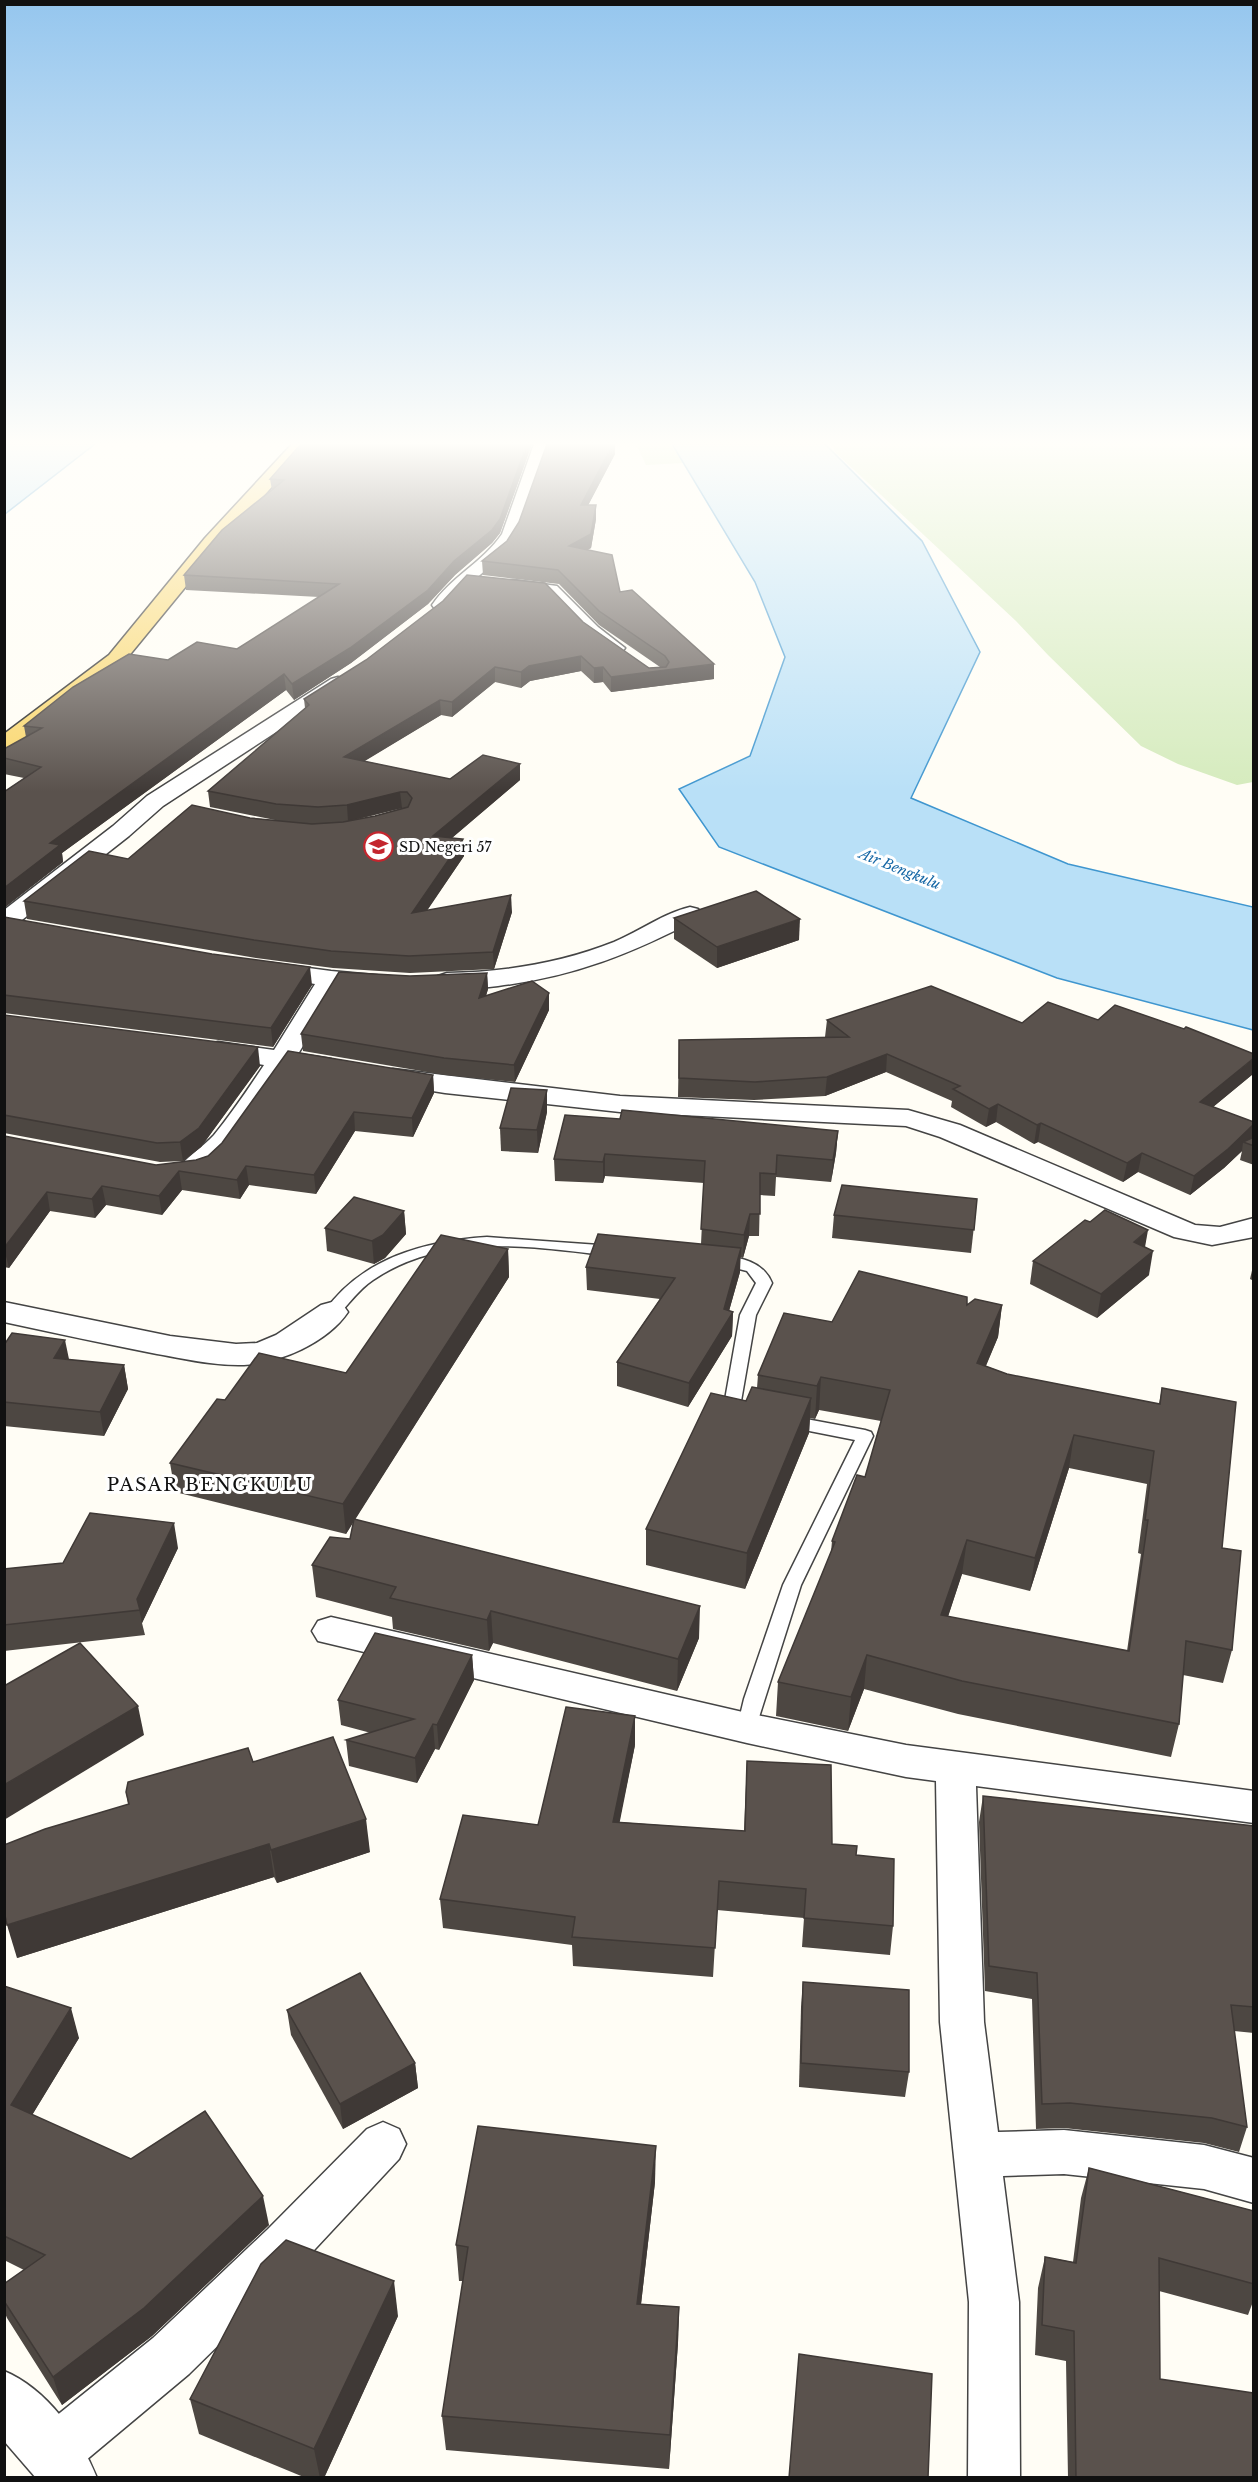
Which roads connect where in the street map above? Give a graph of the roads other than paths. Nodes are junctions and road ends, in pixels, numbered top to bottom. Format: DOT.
graph roads {
  1 [pos="197,560"];
  2 [pos="487,560"];
  3 [pos="462,581"];
  4 [pos="428,616"];
  5 [pos="629,657"];
  6 [pos="350,675"];
  7 [pos="4,745"];
  8 [pos="155,801"];
  9 [pos="179,808"];
  10 [pos="690,914"];
  11 [pos="12,925"];
  12 [pos="248,966"];
  13 [pos="330,979"];
  14 [pos="190,1046"];
  15 [pos="282,1058"];
  16 [pos="160,1173"];
  17 [pos="1254,1227"];
  18 [pos="630,1252"];
  19 [pos="701,1258"];
  20 [pos="4,1312"];
  21 [pos="332,1312"];
  22 [pos="753,1415"];
  23 [pos="775,1419"];
  24 [pos="331,1631"];
  25 [pos="747,1728"];
  26 [pos="956,1768"];
  27 [pos="1254,1807"];
  28 [pos="383,2144"];
  29 [pos="977,2155"];
  30 [pos="1254,2181"];
  31 [pos="4,2399"];
  32 [pos="61,2465"];
  33 [pos="994,2478"];
  1 -- 7 [label="main road"];
  2 -- 3 [label="street"];
  3 -- 4 [label="street"];
  3 -- 5 [label="street"];
  6 -- 8 [label="street"];
  8 -- 9 [label="street"];
  8 -- 11 [label="street"];
  10 -- 13 [label="street"];
  12 -- 13 [label="street"];
  13 -- 15 [label="street"];
  14 -- 15 [label="street"];
  15 -- 16 [label="street"];
  15 -- 17 [label="street"];
  18 -- 21 [label="lane"];
  19 -- 22 [label="lane"];
  20 -- 21 [label="street"];
  23 -- 25 [label="lane"];
  24 -- 25 [label="street"];
  25 -- 26 [label="street"];
  26 -- 27 [label="street"];
  26 -- 29 [label="street"];
  28 -- 32 [label="street"];
  29 -- 30 [label="street"];
  29 -- 33 [label="street"];
  31 -- 32 [label="street"];
}
